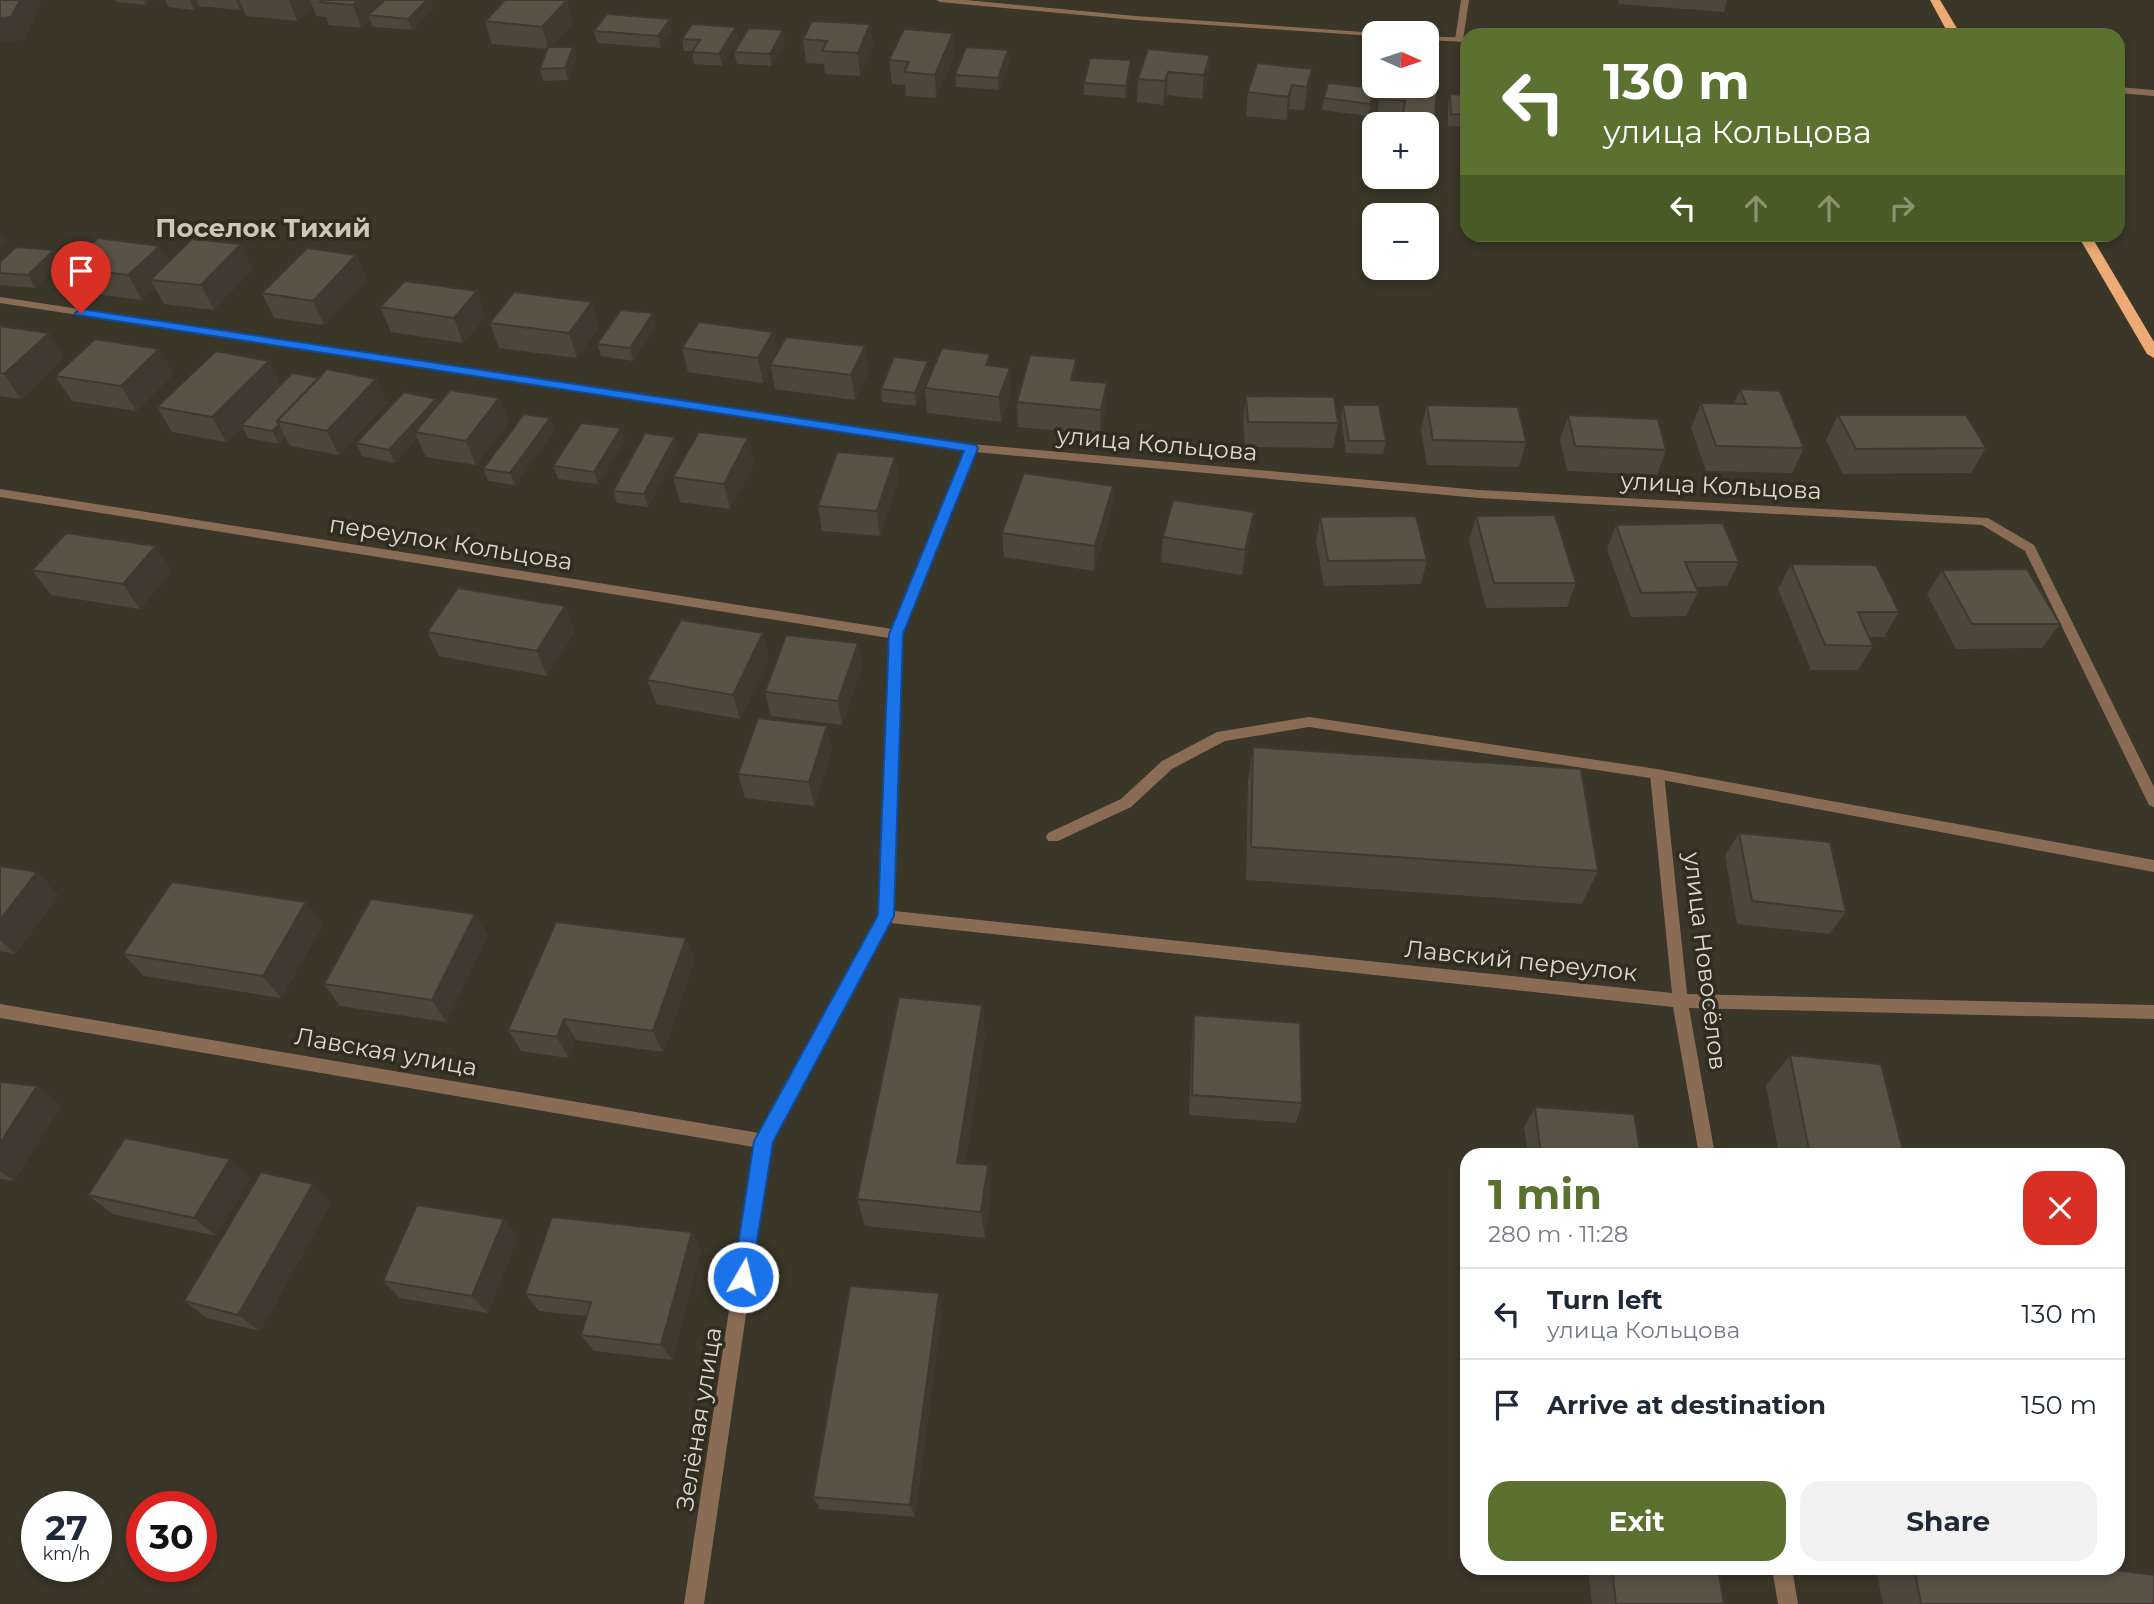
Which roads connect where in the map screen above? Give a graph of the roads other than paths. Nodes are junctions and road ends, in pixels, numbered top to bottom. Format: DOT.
graph roads {
  1 [pos="940,0"];
  2 [pos="1465,0"];
  3 [pos="1935,0"];
  4 [pos="1464,28"];
  5 [pos="1951,28"];
  6 [pos="1362,33"];
  7 [pos="1439,39"];
  8 [pos="1460,40"];
  9 [pos="2125,91"];
  10 [pos="2154,93"];
  11 [pos="2087,242"];
  12 [pos="0,300"];
  13 [pos="2154,354"];
  14 [pos="971,448"];
  15 [pos="0,493"];
  16 [pos="896,634"];
  17 [pos="1657,774"];
  18 [pos="2154,801"];
  19 [pos="1053,837"];
  20 [pos="2154,866"];
  21 [pos="886,916"];
  22 [pos="1680,1001"];
  23 [pos="0,1011"];
  24 [pos="2154,1012"];
  25 [pos="763,1141"];
  26 [pos="1706,1148"];
  27 [pos="1783,1575"];
  28 [pos="694,1604"];
  29 [pos="1788,1604"];
  1 -- 6 [label="street"];
  2 -- 4 [label="street"];
  3 -- 5 [label="highway"];
  7 -- 8 [label="street"];
  9 -- 10 [label="street"];
  11 -- 13 [label="highway"];
  12 -- 14 [label="street, улица Кольцова"];
  14 -- 16 [label="street, Зелёная улица"];
  14 -- 18 [label="street, улица Кольцова"];
  15 -- 16 [label="street, переулок Кольцова"];
  16 -- 21 [label="street, Зелёная улица"];
  17 -- 19 [label="street"];
  17 -- 20 [label="street"];
  17 -- 22 [label="street, улица Новосёлов"];
  21 -- 22 [label="street, Лавский переулок"];
  21 -- 25 [label="street, Зелёная улица"];
  22 -- 24 [label="street, Лавский переулок"];
  22 -- 26 [label="street, улица Новосёлов"];
  23 -- 25 [label="street, Лавская улица"];
  25 -- 28 [label="street, Зелёная улица"];
  27 -- 29 [label="street"];
}
